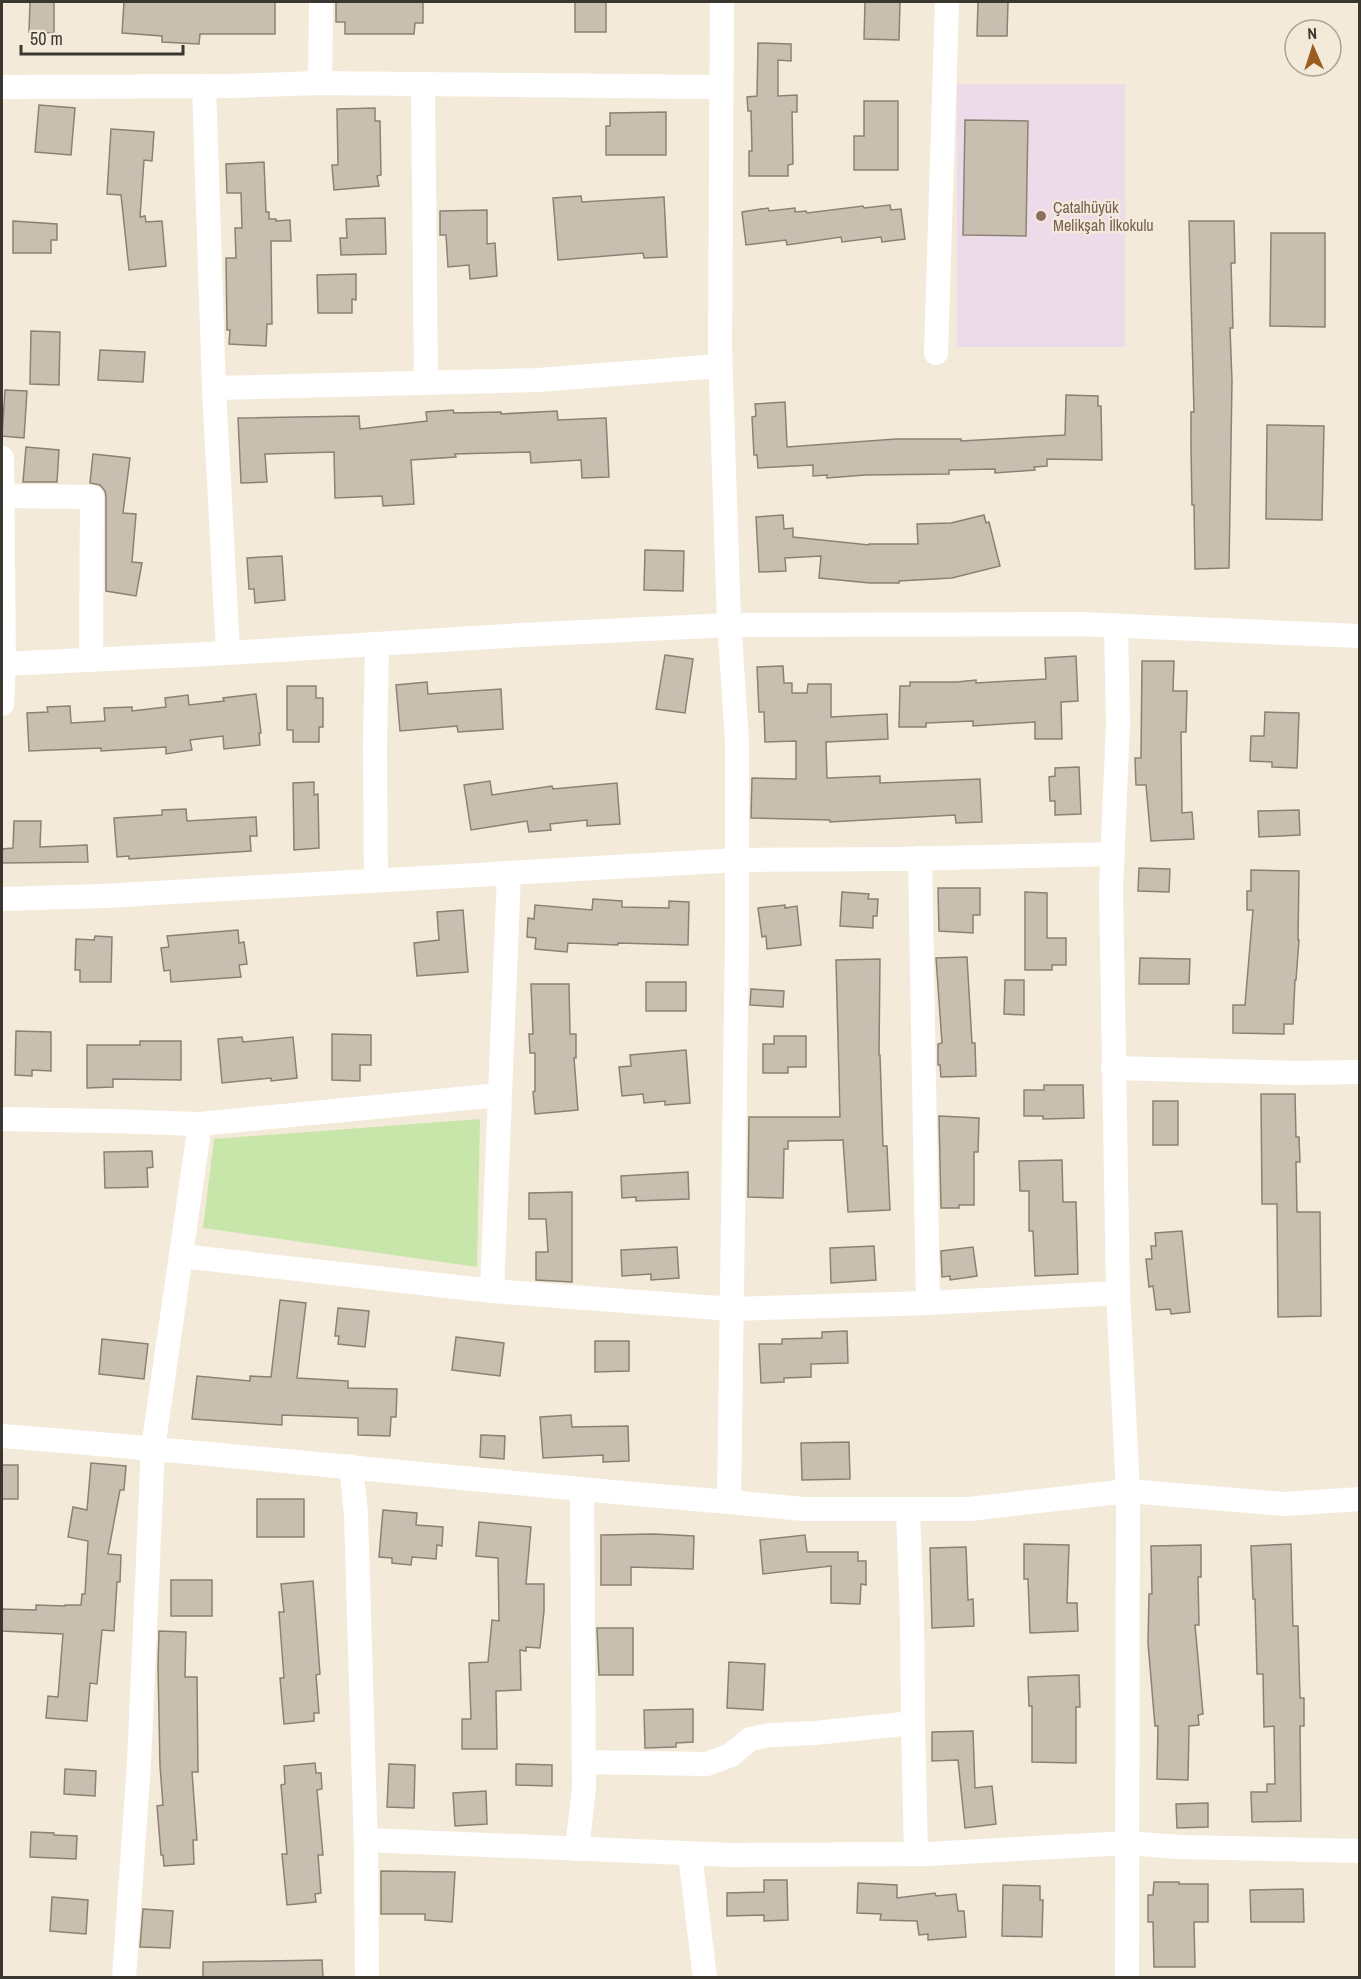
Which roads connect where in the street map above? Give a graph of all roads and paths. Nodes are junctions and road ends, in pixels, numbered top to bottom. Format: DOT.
graph roads {
  1 [pos="321,2"];
  2 [pos="722,2"];
  3 [pos="947,2"];
  4 [pos="320,83"];
  5 [pos="423,84"];
  6 [pos="204,86"];
  7 [pos="2,87"];
  8 [pos="721,87"];
  9 [pos="936,353"];
  10 [pos="720,366"];
  11 [pos="426,382"];
  12 [pos="214,388"];
  13 [pos="2,458"];
  14 [pos="3,496"];
  15 [pos="730,625"];
  16 [pos="1116,626"];
  17 [pos="1359,636"];
  18 [pos="377,644"];
  19 [pos="228,654"];
  20 [pos="91,660"];
  21 [pos="3,664"];
  22 [pos="2,704"];
  23 [pos="1113,854"];
  24 [pos="920,858"];
  25 [pos="737,860"];
  26 [pos="509,873"];
  27 [pos="376,880"];
  28 [pos="2,898"];
  29 [pos="1113,1068"];
  30 [pos="1359,1072"];
  31 [pos="499,1095"];
  32 [pos="2,1119"];
  33 [pos="200,1124"];
  34 [pos="181,1256"];
  35 [pos="492,1291"];
  36 [pos="1118,1293"];
  37 [pos="928,1303"];
  38 [pos="733,1309"];
  39 [pos="2,1436"];
  40 [pos="153,1448"];
  41 [pos="351,1466"];
  42 [pos="582,1490"];
  43 [pos="1128,1491"];
  44 [pos="1359,1499"];
  45 [pos="729,1502"];
  46 [pos="908,1509"];
  47 [pos="913,1723"];
  48 [pos="584,1762"];
  49 [pos="366,1840"];
  50 [pos="1127,1843"];
  51 [pos="577,1849"];
  52 [pos="1359,1851"];
  53 [pos="690,1854"];
  54 [pos="916,1854"];
  55 [pos="124,1977"];
  56 [pos="367,1977"];
  57 [pos="705,1977"];
  58 [pos="1127,1977"];
  1 -- 4 [label="street"];
  2 -- 8 [label="street"];
  3 -- 9 [label="street"];
  4 -- 5 [label="street"];
  4 -- 6 [label="street"];
  5 -- 8 [label="street"];
  5 -- 11 [label="street"];
  6 -- 7 [label="street"];
  6 -- 12 [label="street"];
  8 -- 10 [label="street"];
  10 -- 11 [label="street"];
  10 -- 15 [label="street"];
  11 -- 12 [label="street"];
  12 -- 19 [label="street"];
  13 -- 14 [label="street"];
  14 -- 20 [label="street"];
  14 -- 21 [label="street"];
  15 -- 16 [label="street"];
  15 -- 18 [label="street"];
  15 -- 25 [label="street"];
  16 -- 17 [label="street"];
  16 -- 23 [label="street"];
  18 -- 19 [label="street"];
  18 -- 27 [label="street"];
  19 -- 20 [label="street"];
  20 -- 21 [label="street"];
  21 -- 22 [label="street"];
  23 -- 24 [label="street"];
  23 -- 29 [label="street"];
  24 -- 25 [label="street"];
  24 -- 37 [label="street"];
  25 -- 26 [label="street"];
  25 -- 38 [label="street"];
  26 -- 27 [label="street"];
  26 -- 31 [label="street"];
  27 -- 28 [label="street"];
  29 -- 30 [label="street"];
  29 -- 36 [label="street"];
  31 -- 33 [label="street"];
  31 -- 35 [label="street"];
  32 -- 33 [label="street"];
  33 -- 34 [label="street"];
  34 -- 35 [label="street"];
  34 -- 40 [label="street"];
  35 -- 38 [label="street"];
  36 -- 37 [label="street"];
  36 -- 43 [label="street"];
  37 -- 38 [label="street"];
  38 -- 45 [label="street"];
  39 -- 40 [label="street"];
  40 -- 41 [label="street"];
  40 -- 55 [label="street"];
  41 -- 42 [label="street"];
  41 -- 49 [label="street"];
  42 -- 45 [label="street"];
  42 -- 48 [label="street"];
  43 -- 44 [label="street"];
  43 -- 46 [label="street"];
  43 -- 50 [label="street"];
  45 -- 46 [label="street"];
  46 -- 47 [label="street"];
  47 -- 48 [label="street"];
  47 -- 54 [label="street"];
  48 -- 51 [label="street"];
  49 -- 51 [label="street"];
  49 -- 56 [label="street"];
  50 -- 52 [label="street"];
  50 -- 54 [label="street"];
  50 -- 58 [label="street"];
  51 -- 53 [label="street"];
  53 -- 54 [label="street"];
  53 -- 57 [label="street"];
}
